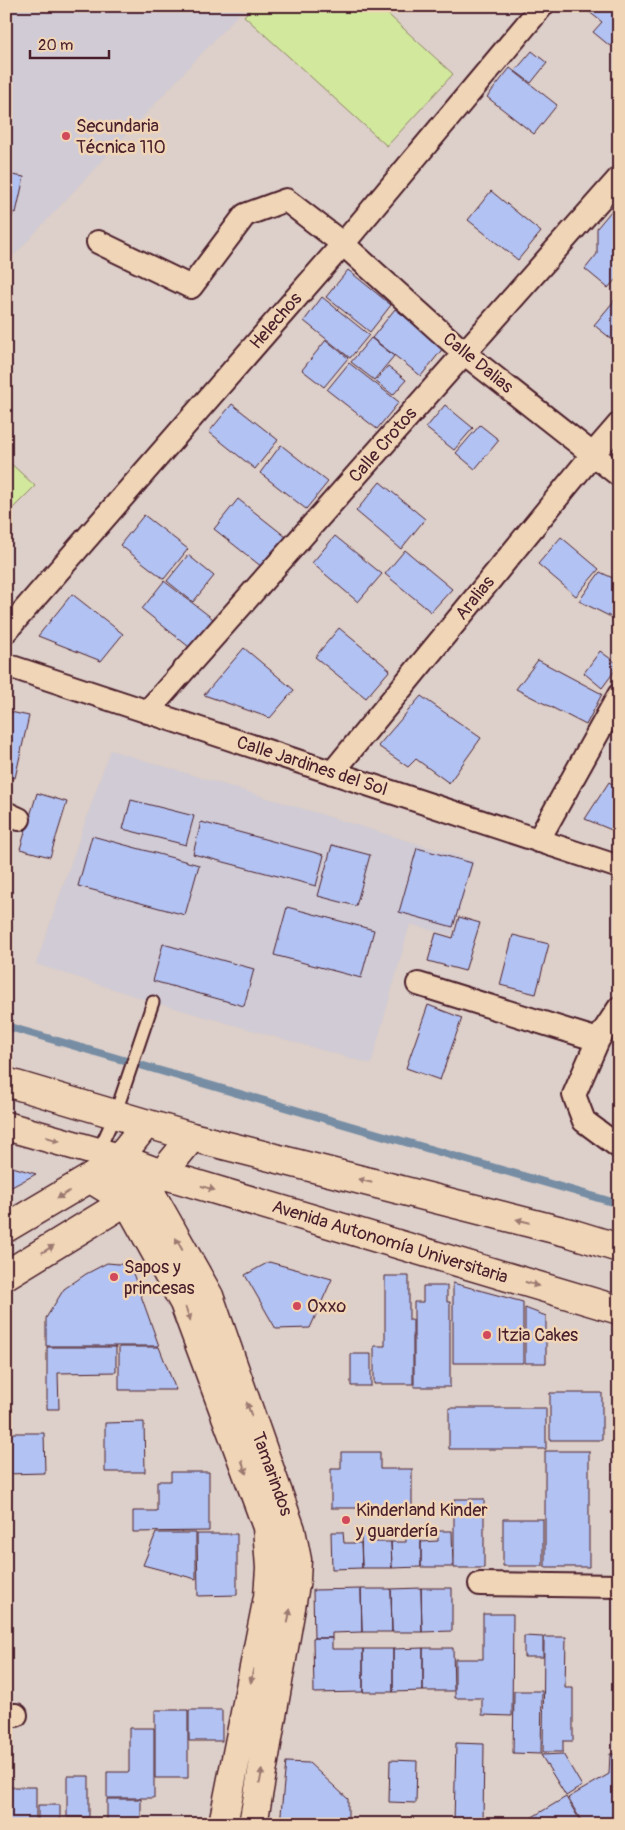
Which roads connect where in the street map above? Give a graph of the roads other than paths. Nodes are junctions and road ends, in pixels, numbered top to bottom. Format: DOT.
graph roads {
  1 [pos="542,6"];
  2 [pos="619,178"];
  3 [pos="98,242"];
  4 [pos="343,244"];
  5 [pos="464,353"];
  6 [pos="619,424"];
  7 [pos="593,454"];
  8 [pos="619,475"];
  9 [pos="6,631"];
  10 [pos="6,665"];
  11 [pos="619,695"];
  12 [pos="147,712"];
  13 [pos="332,773"];
  14 [pos="538,841"];
  15 [pos="619,867"];
  16 [pos="418,984"];
  17 [pos="153,1002"];
  18 [pos="619,1008"];
  19 [pos="598,1040"];
  20 [pos="6,1082"];
  21 [pos="115,1115"];
  22 [pos="146,1124"];
  23 [pos="6,1126"];
  24 [pos="192,1138"];
  25 [pos="619,1147"];
  26 [pos="104,1164"];
  27 [pos="146,1188"];
  28 [pos="6,1228"];
  29 [pos="619,1248"];
  30 [pos="6,1275"];
  31 [pos="619,1310"];
  32 [pos="480,1584"];
  33 [pos="619,1586"];
  34 [pos="223,1824"];
  35 [pos="253,1824"];
  1 -- 4 [label="street, Helechos"];
  2 -- 5 [label="street, Calle Crotos"];
  3 -- 4 [label="street, Calle Dalias"];
  4 -- 5 [label="street, Calle Dalias"];
  4 -- 9 [label="street, Helechos"];
  5 -- 7 [label="street, Calle Dalias"];
  5 -- 12 [label="street, Calle Crotos"];
  6 -- 7 [label="street, Aralias"];
  7 -- 8 [label="street, Calle Dalias"];
  7 -- 13 [label="street, Aralias"];
  10 -- 12 [label="street, Calle Jardines del Sol"];
  11 -- 14 [label="street"];
  12 -- 13 [label="street, Calle Jardines del Sol"];
  13 -- 14 [label="street, Calle Jardines del Sol"];
  14 -- 15 [label="street, Calle Jardines del Sol"];
  16 -- 19 [label="street"];
  17 -- 21 [label="lane"];
  18 -- 19 [label="street"];
  19 -- 25 [label="street"];
  20 -- 21 [label="street"];
  21 -- 22 [label="street"];
  21 -- 26 [label="lane"];
  22 -- 24 [label="street"];
  22 -- 26 [label="street"];
  23 -- 26 [label="street, Avenida Autonomía Universitaria, one-way"];
  24 -- 27 [label="street"];
  29 -- 24 [label="street, one-way"];
  26 -- 27 [label="street, Tamarindos"];
  26 -- 27 [label="street, Avenida Autonomía Universitaria"];
  26 -- 28 [label="street, one-way"];
  30 -- 27 [label="street, one-way"];
  27 -- 31 [label="street, Avenida Autonomía Universitaria, one-way"];
  27 -- 34 [label="street, Tamarindos, one-way"];
  35 -- 27 [label="street, Tamarindos, one-way"];
  32 -- 33 [label="street"];
}
